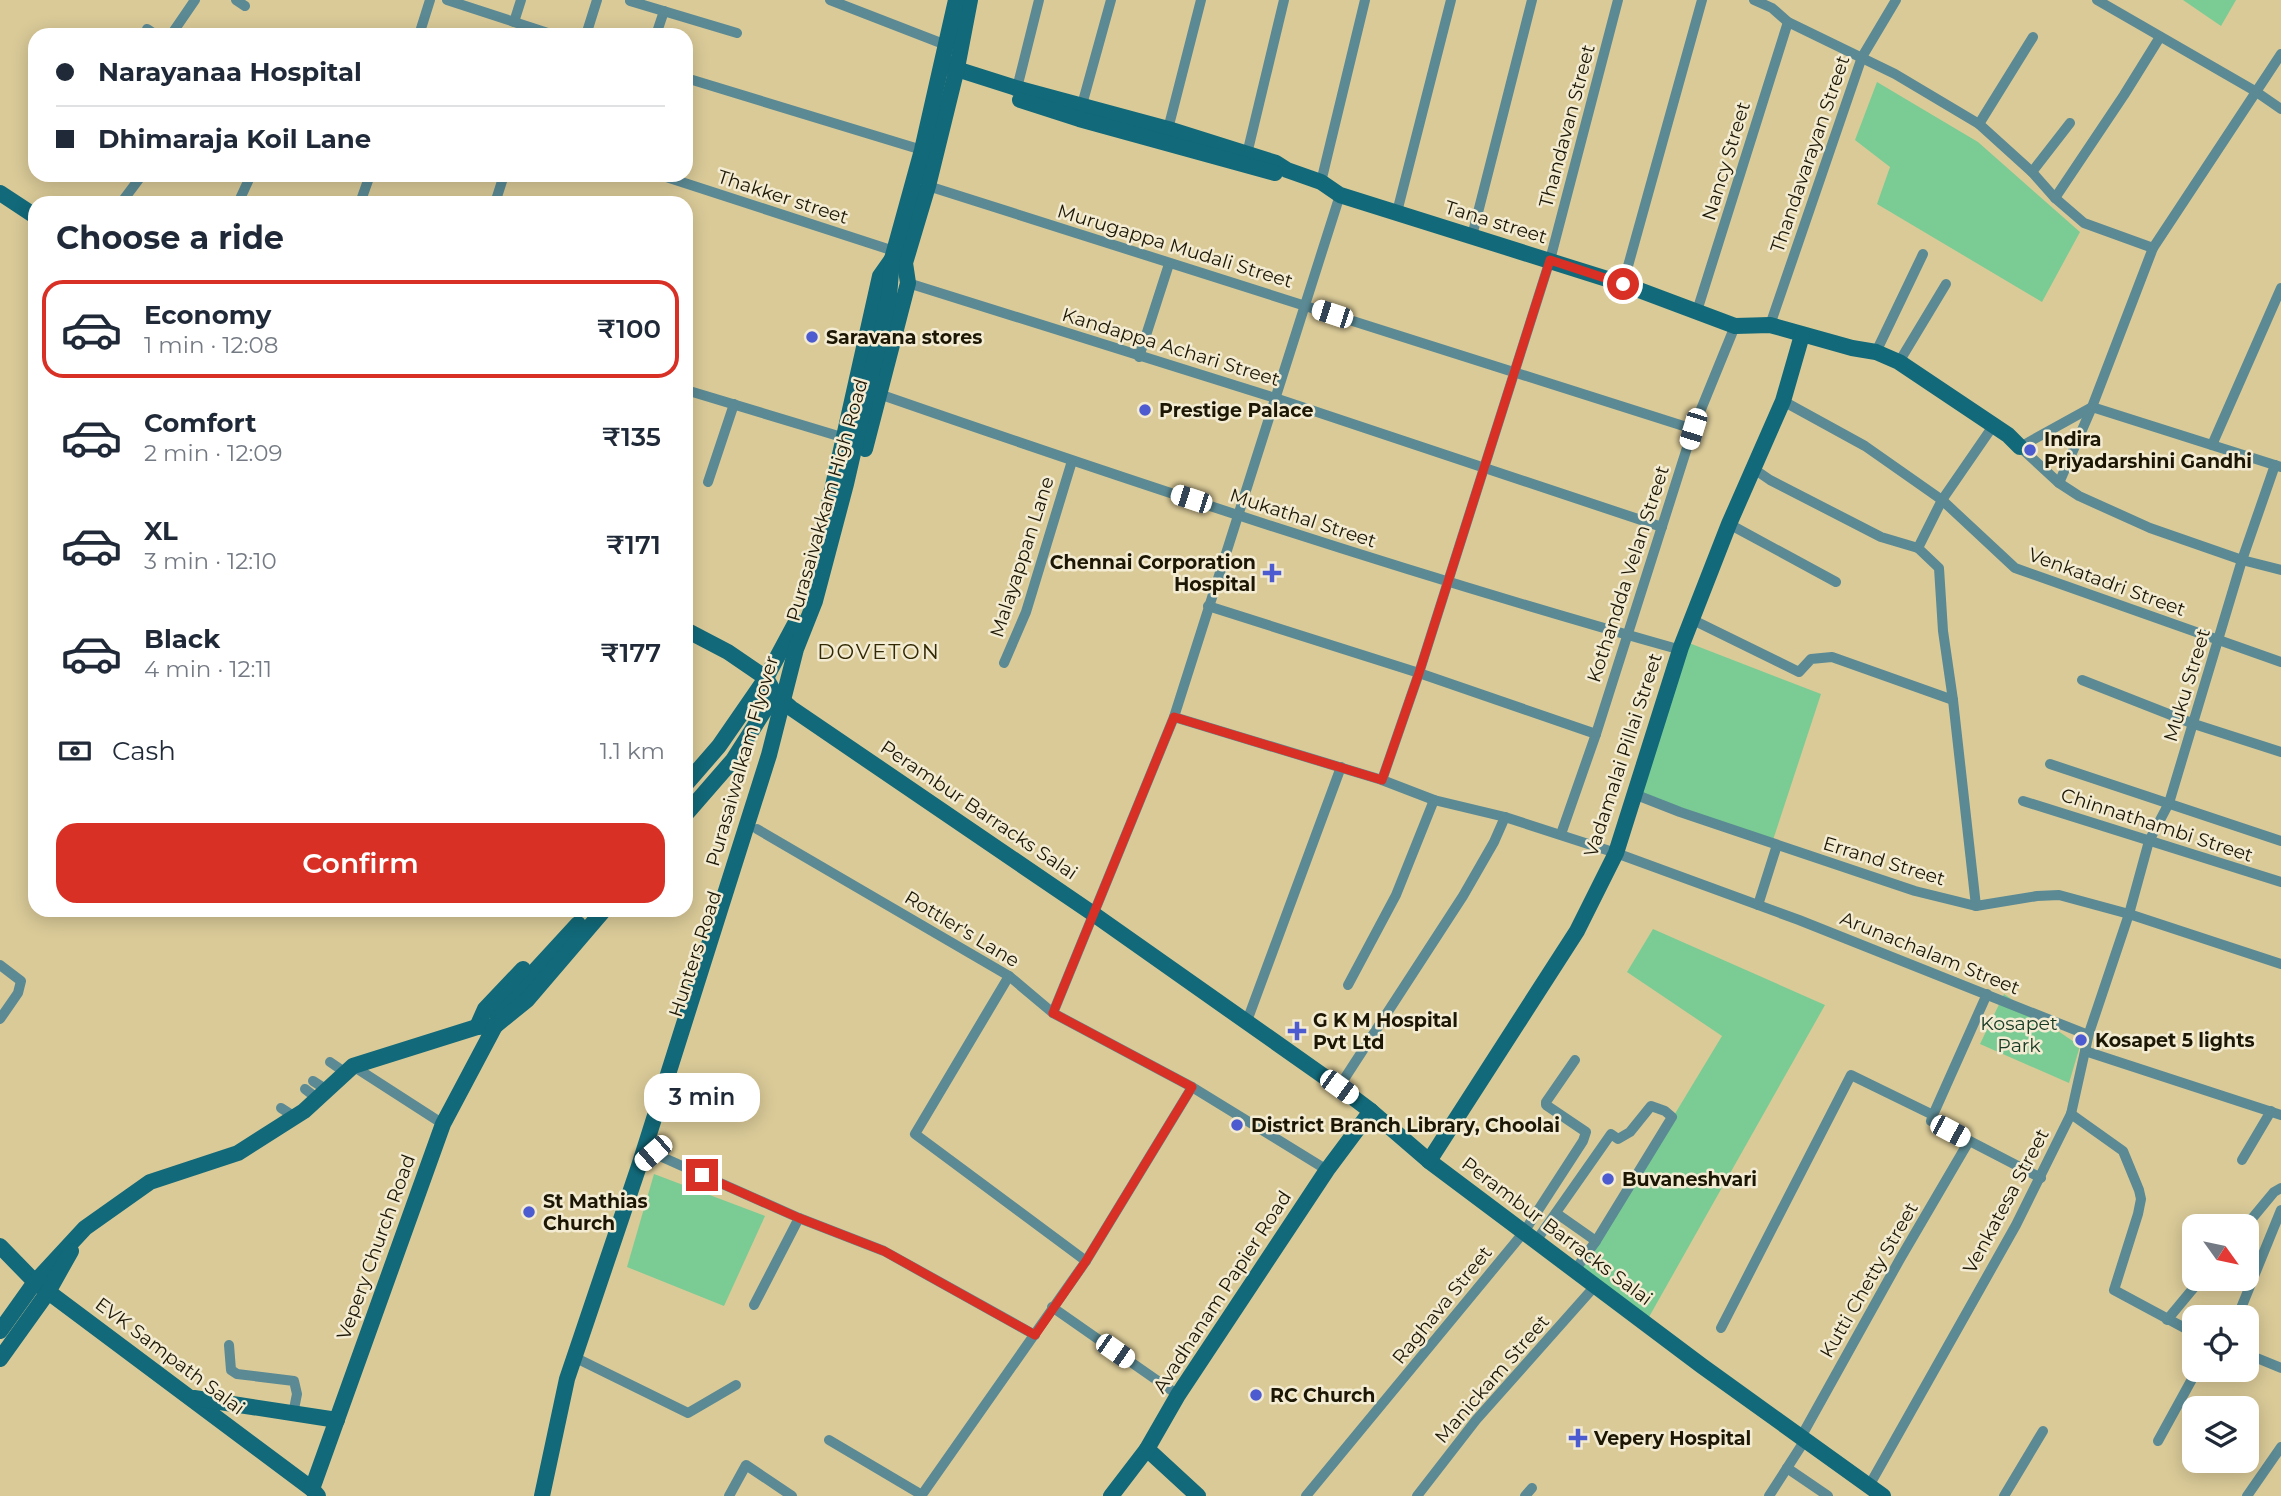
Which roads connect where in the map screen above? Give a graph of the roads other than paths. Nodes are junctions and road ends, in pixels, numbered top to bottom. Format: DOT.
graph roads {
  1 [pos="195,0"];
  2 [pos="430,0"];
  3 [pos="447,0"];
  4 [pos="521,0"];
  5 [pos="597,0"];
  6 [pos="830,0"];
  7 [pos="956,0"];
  8 [pos="970,0"];
  9 [pos="1039,0"];
  10 [pos="1111,0"];
  11 [pos="1201,0"];
  12 [pos="1284,0"];
  13 [pos="1365,0"];
  14 [pos="1451,0"];
  15 [pos="1532,0"];
  16 [pos="1618,0"];
  17 [pos="1702,0"];
  18 [pos="1754,0"];
  19 [pos="1896,0"];
  20 [pos="2097,0"];
  21 [pos="630,1"];
  22 [pos="1774,4"];
  23 [pos="664,11"];
  24 [pos="514,22"];
  25 [pos="1787,22"];
  26 [pos="176,28"];
  27 [pos="421,28"];
  28 [pos="530,28"];
  29 [pos="588,28"];
  30 [pos="658,28"];
  31 [pos="737,33"];
  32 [pos="2033,37"];
  33 [pos="2160,37"];
  34 [pos="946,45"];
  35 [pos="2281,54"];
  36 [pos="1862,57"];
  37 [pos="951,70"];
  38 [pos="693,80"];
  39 [pos="2255,91"];
  40 [pos="1015,93"];
  41 [pos="2281,109"];
  42 [pos="1080,113"];
  43 [pos="2070,123"];
  44 [pos="1979,124"];
  45 [pos="1166,136"];
  46 [pos="922,150"];
  47 [pos="1247,154"];
  48 [pos="1287,170"];
  49 [pos="2032,172"];
  50 [pos="1321,181"];
  51 [pos="680,182"];
  52 [pos="928,186"];
  53 [pos="0,193"];
  54 [pos="1340,195"];
  55 [pos="2055,198"];
  56 [pos="28,211"];
  57 [pos="1397,212"];
  58 [pos="1472,236"];
  59 [pos="2153,248"];
  60 [pos="1923,254"];
  61 [pos="897,258"];
  62 [pos="1550,260"];
  63 [pos="1169,264"];
  64 [pos="908,283"];
  65 [pos="1623,284"];
  66 [pos="1946,284"];
  67 [pos="2281,288"];
  68 [pos="1306,306"];
  69 [pos="1697,311"];
  70 [pos="1769,325"];
  71 [pos="1735,326"];
  72 [pos="1802,335"];
  73 [pos="1876,352"];
  74 [pos="1139,356"];
  75 [pos="1899,362"];
  76 [pos="1513,373"];
  77 [pos="693,394"];
  78 [pos="879,394"];
  79 [pos="1275,398"];
  80 [pos="1783,401"];
  81 [pos="734,404"];
  82 [pos="2092,407"];
  83 [pos="1993,426"];
  84 [pos="1693,429"];
  85 [pos="845,438"];
  86 [pos="2212,445"];
  87 [pos="2021,447"];
  88 [pos="1072,461"];
  89 [pos="2278,466"];
  90 [pos="1483,467"];
  91 [pos="1754,469"];
  92 [pos="708,482"];
  93 [pos="2059,483"];
  94 [pos="1942,500"];
  95 [pos="1239,514"];
  96 [pos="1729,524"];
  97 [pos="1662,527"];
  98 [pos="1918,548"];
  99 [pos="2242,560"];
  100 [pos="2281,570"];
  101 [pos="1836,582"];
  102 [pos="1446,583"];
  103 [pos="1209,606"];
  104 [pos="1691,619"];
  105 [pos="693,634"];
  106 [pos="1626,635"];
  107 [pos="2219,642"];
  108 [pos="796,649"];
  109 [pos="1681,650"];
  110 [pos="2281,662"];
  111 [pos="1004,663"];
  112 [pos="1419,673"];
  113 [pos="766,678"];
  114 [pos="2082,680"];
  115 [pos="782,700"];
  116 [pos="1954,700"];
  117 [pos="1174,717"];
  118 [pos="2194,724"];
  119 [pos="762,730"];
  120 [pos="1595,734"];
  121 [pos="782,744"];
  122 [pos="719,746"];
  123 [pos="2281,752"];
  124 [pos="733,760"];
  125 [pos="2050,764"];
  126 [pos="1341,767"];
  127 [pos="693,776"];
  128 [pos="1382,780"];
  129 [pos="693,788"];
  130 [pos="1634,794"];
  131 [pos="1434,800"];
  132 [pos="2023,801"];
  133 [pos="2169,803"];
  134 [pos="693,806"];
  135 [pos="1505,817"];
  136 [pos="757,829"];
  137 [pos="1561,834"];
  138 [pos="2149,841"];
  139 [pos="2281,841"];
  140 [pos="1777,845"];
  141 [pos="1616,853"];
  142 [pos="2281,882"];
  143 [pos="1758,905"];
  144 [pos="1976,906"];
  145 [pos="1092,913"];
  146 [pos="2129,914"];
  147 [pos="572,917"];
  148 [pos="586,917"];
  149 [pos="598,917"];
  150 [pos="2281,964"];
  151 [pos="0,965"];
  152 [pos="1009,976"];
  153 [pos="1348,985"];
  154 [pos="1987,994"];
  155 [pos="1053,1013"];
  156 [pos="0,1019"];
  157 [pos="1247,1021"];
  158 [pos="495,1026"];
  159 [pos="477,1027"];
  160 [pos="2088,1035"];
  161 [pos="2085,1051"];
  162 [pos="1575,1060"];
  163 [pos="330,1062"];
  164 [pos="350,1069"];
  165 [pos="1192,1087"];
  166 [pos="1339,1087"];
  167 [pos="1371,1111"];
  168 [pos="2276,1113"];
  169 [pos="2071,1114"];
  170 [pos="1933,1115"];
  171 [pos="443,1124"];
  172 [pos="1969,1141"];
  173 [pos="653,1153"];
  174 [pos="2242,1160"];
  175 [pos="1429,1161"];
  176 [pos="639,1166"];
  177 [pos="1327,1170"];
  178 [pos="2040,1178"];
  179 [pos="2281,1188"];
  180 [pos="2281,1210"];
  181 [pos="1556,1213"];
  182 [pos="2256,1214"];
  183 [pos="799,1218"];
  184 [pos="1530,1237"];
  185 [pos="1596,1241"];
  186 [pos="0,1246"];
  187 [pos="1086,1261"];
  188 [pos="1575,1270"];
  189 [pos="1595,1286"];
  190 [pos="41,1287"];
  191 [pos="2190,1292"];
  192 [pos="754,1305"];
  193 [pos="2242,1305"];
  194 [pos="1052,1307"];
  195 [pos="2167,1320"];
  196 [pos="2182,1327"];
  197 [pos="1721,1328"];
  198 [pos="0,1331"];
  199 [pos="1035,1335"];
  200 [pos="229,1345"];
  201 [pos="574,1357"];
  202 [pos="0,1359"];
  203 [pos="2259,1359"];
  204 [pos="2281,1368"];
  205 [pos="2190,1382"];
  206 [pos="736,1385"];
  207 [pos="1178,1395"];
  208 [pos="190,1398"];
  209 [pos="293,1414"];
  210 [pos="337,1420"];
  211 [pos="2043,1431"];
  212 [pos="1803,1439"];
  213 [pos="828,1440"];
  214 [pos="2158,1441"];
  215 [pos="2281,1447"];
  216 [pos="1147,1449"];
  217 [pos="1787,1468"];
  218 [pos="1866,1491"];
  219 [pos="315,1493"];
  220 [pos="921,1495"];
  221 [pos="542,1496"];
  222 [pos="729,1496"];
  223 [pos="792,1496"];
  224 [pos="1111,1496"];
  225 [pos="1198,1496"];
  226 [pos="1306,1496"];
  227 [pos="1417,1496"];
  228 [pos="1769,1496"];
  229 [pos="1828,1496"];
  230 [pos="1883,1496"];
  231 [pos="2004,1496"];
  232 [pos="2247,1496"];
  1 -- 26 [label="street"];
  2 -- 27 [label="street"];
  3 -- 24 [label="street"];
  4 -- 24 [label="street"];
  5 -- 29 [label="street"];
  6 -- 34 [label="street"];
  7 -- 34 [label="street"];
  8 -- 37 [label="street"];
  9 -- 40 [label="street"];
  10 -- 42 [label="street"];
  11 -- 45 [label="street"];
  12 -- 47 [label="street"];
  13 -- 50 [label="street"];
  14 -- 57 [label="street"];
  15 -- 58 [label="street"];
  16 -- 62 [label="street, Thandavan Street"];
  17 -- 65 [label="street"];
  18 -- 22 [label="street"];
  19 -- 36 [label="street, Thandavarayan Street"];
  20 -- 33 [label="street"];
  21 -- 23 [label="street"];
  22 -- 25 [label="street"];
  23 -- 30 [label="street"];
  23 -- 31 [label="street"];
  24 -- 28 [label="street"];
  25 -- 36 [label="street"];
  25 -- 69 [label="street, Nancy Street"];
  32 -- 44 [label="street"];
  33 -- 39 [label="street"];
  33 -- 55 [label="street"];
  34 -- 37 [label="street"];
  35 -- 39 [label="street"];
  36 -- 44 [label="street"];
  36 -- 70 [label="street, Thandavarayan Street"];
  37 -- 40 [label="street"];
  37 -- 46 [label="street"];
  37 -- 52 [label="street"];
  38 -- 46 [label="street"];
  39 -- 41 [label="street"];
  39 -- 59 [label="street"];
  40 -- 42 [label="street"];
  42 -- 45 [label="street"];
  43 -- 49 [label="street"];
  44 -- 49 [label="street"];
  45 -- 47 [label="street, Tana street"];
  45 -- 48 [label="street"];
  46 -- 61 [label="street"];
  47 -- 48 [label="street, Tana street"];
  48 -- 50 [label="street, Tana street"];
  49 -- 55 [label="street"];
  50 -- 54 [label="street, Tana street"];
  51 -- 61 [label="street, Thakker street"];
  52 -- 61 [label="street"];
  52 -- 63 [label="street, Murugappa Mudali Street"];
  53 -- 56 [label="street"];
  54 -- 57 [label="street, Tana street"];
  54 -- 68 [label="street"];
  55 -- 59 [label="street"];
  57 -- 58 [label="street, Tana street"];
  58 -- 62 [label="street, Tana street"];
  59 -- 82 [label="street"];
  60 -- 73 [label="street"];
  61 -- 64 [label="street, Purasaivakkam High Road"];
  61 -- 85 [label="street"];
  61 -- 108 [label="street, Purasaiwalkam Flyover"];
  62 -- 65 [label="street, Tana street"];
  62 -- 76 [label="street, Thandavan Street"];
  63 -- 68 [label="street, Murugappa Mudali Street"];
  63 -- 74 [label="street"];
  64 -- 74 [label="street, Kandappa Achari Street"];
  64 -- 78 [label="street, Purasaivakkam High Road"];
  65 -- 69 [label="street, Tana street"];
  66 -- 75 [label="street"];
  67 -- 86 [label="street"];
  68 -- 76 [label="street, Murugappa Mudali Street"];
  68 -- 79 [label="street"];
  69 -- 71 [label="street, Tana street"];
  70 -- 71 [label="street, Tana street"];
  70 -- 72 [label="street, Tana street"];
  71 -- 84 [label="street, Kothandda Velan Street"];
  72 -- 73 [label="street, Tana street"];
  72 -- 80 [label="street, Vadamalai Pillai Street"];
  73 -- 75 [label="street, Tana street"];
  74 -- 79 [label="street, Kandappa Achari Street"];
  75 -- 83 [label="street, Tana street"];
  76 -- 84 [label="street, Murugappa Mudali Street"];
  76 -- 90 [label="street, Thandavan Street"];
  77 -- 81 [label="street"];
  78 -- 88 [label="street, Mukathal Street"];
  78 -- 115 [label="street, Purasaivakkam High Road"];
  79 -- 90 [label="street, Kandappa Achari Street"];
  79 -- 95 [label="street"];
  80 -- 91 [label="street, Vadamalai Pillai Street"];
  80 -- 94 [label="street, Venkatadri Street"];
  81 -- 85 [label="street"];
  81 -- 92 [label="street"];
  82 -- 86 [label="street"];
  82 -- 87 [label="street"];
  82 -- 93 [label="street"];
  83 -- 87 [label="street, Tana street"];
  83 -- 94 [label="street"];
  84 -- 97 [label="street, Kothandda Velan Street"];
  85 -- 113 [label="street"];
  86 -- 89 [label="street"];
  87 -- 93 [label="street"];
  88 -- 95 [label="street, Mukathal Street"];
  88 -- 111 [label="street, Malayappan Lane"];
  89 -- 99 [label="street, Muku Street"];
  90 -- 97 [label="street, Kandappa Achari Street"];
  90 -- 102 [label="street, Thandavan Street"];
  91 -- 96 [label="street, Vadamalai Pillai Street"];
  91 -- 98 [label="street"];
  93 -- 99 [label="street"];
  94 -- 98 [label="street"];
  94 -- 107 [label="street, Venkatadri Street"];
  95 -- 102 [label="street, Mukathal Street"];
  95 -- 103 [label="street"];
  96 -- 101 [label="street"];
  96 -- 104 [label="street, Vadamalai Pillai Street"];
  97 -- 106 [label="street, Kothandda Velan Street"];
  98 -- 116 [label="street"];
  99 -- 100 [label="street"];
  99 -- 107 [label="street, Muku Street"];
  102 -- 106 [label="street, Mukathal Street"];
  102 -- 112 [label="street, Thandavan Street"];
  103 -- 112 [label="street"];
  103 -- 117 [label="street"];
  104 -- 109 [label="street, Vadamalai Pillai Street"];
  104 -- 116 [label="street"];
  105 -- 113 [label="street"];
  106 -- 109 [label="street, Mukathal Street"];
  106 -- 120 [label="street, Kothandda Velan Street"];
  107 -- 110 [label="street, Venkatadri Street"];
  107 -- 118 [label="street, Muku Street"];
  108 -- 129 [label="street, Purasaiwalkam Flyover"];
  108 -- 176 [label="street, Purasaiwalkam Flyover"];
  109 -- 130 [label="street, Vadamalai Pillai Street"];
  112 -- 120 [label="street"];
  112 -- 128 [label="street, Thandavan Street"];
  113 -- 115 [label="street, Perambur Barracks Salai"];
  113 -- 122 [label="street"];
  114 -- 118 [label="street"];
  115 -- 119 [label="street"];
  115 -- 121 [label="street, Hunters Road"];
  115 -- 145 [label="street, Perambur Barracks Salai"];
  116 -- 144 [label="street"];
  117 -- 126 [label="street, Arunachalam Street"];
  117 -- 145 [label="street"];
  118 -- 123 [label="street"];
  118 -- 133 [label="street, Muku Street"];
  119 -- 121 [label="street"];
  119 -- 124 [label="street"];
  119 -- 176 [label="street"];
  120 -- 137 [label="street, Kothandda Velan Street"];
  121 -- 136 [label="street, Hunters Road"];
  122 -- 124 [label="street"];
  122 -- 127 [label="street"];
  124 -- 134 [label="street"];
  125 -- 133 [label="street"];
  126 -- 128 [label="street, Arunachalam Street"];
  126 -- 157 [label="street"];
  128 -- 131 [label="street, Arunachalam Street"];
  130 -- 140 [label="street, Errand Street"];
  130 -- 141 [label="street, Vadamalai Pillai Street"];
  131 -- 135 [label="street, Arunachalam Street"];
  131 -- 153 [label="street"];
  132 -- 138 [label="street, Chinnathambi Street"];
  133 -- 138 [label="street, Muku Street"];
  133 -- 139 [label="street"];
  135 -- 137 [label="street, Arunachalam Street"];
  135 -- 166 [label="street"];
  136 -- 152 [label="street, Rottler's Lane"];
  136 -- 173 [label="street, Hunters Road"];
  137 -- 141 [label="street, Arunachalam Street"];
  138 -- 142 [label="street, Chinnathambi Street"];
  138 -- 146 [label="street, Muku Street"];
  140 -- 143 [label="street"];
  140 -- 144 [label="street, Errand Street"];
  141 -- 143 [label="street, Arunachalam Street"];
  141 -- 175 [label="street, Vadamalai Pillai Street"];
  143 -- 154 [label="street, Arunachalam Street"];
  144 -- 146 [label="street, Errand Street"];
  145 -- 155 [label="street"];
  145 -- 157 [label="street, Perambur Barracks Salai"];
  146 -- 150 [label="street, Errand Street"];
  146 -- 160 [label="street, Venkatesa Street"];
  147 -- 159 [label="street"];
  148 -- 159 [label="street"];
  149 -- 158 [label="street"];
  151 -- 156 [label="street"];
  152 -- 155 [label="street, Rottler's Lane"];
  152 -- 187 [label="street"];
  154 -- 160 [label="street, Arunachalam Street"];
  154 -- 170 [label="street"];
  155 -- 165 [label="street, Rottler's Lane"];
  157 -- 166 [label="street, Perambur Barracks Salai"];
  158 -- 159 [label="street"];
  158 -- 171 [label="street, Vepery Church Road"];
  159 -- 164 [label="street"];
  160 -- 161 [label="street, Venkatesa Street"];
  161 -- 168 [label="street"];
  161 -- 169 [label="street, Venkatesa Street"];
  162 -- 184 [label="street"];
  163 -- 164 [label="street"];
  164 -- 171 [label="street"];
  164 -- 190 [label="street"];
  165 -- 177 [label="street, Rottler's Lane"];
  165 -- 187 [label="street"];
  166 -- 167 [label="street, Perambur Barracks Salai"];
  167 -- 175 [label="street, Perambur Barracks Salai"];
  167 -- 177 [label="street, Avadhanam Papier Road"];
  168 -- 174 [label="street"];
  169 -- 178 [label="street, Venkatesa Street"];
  169 -- 195 [label="street"];
  170 -- 172 [label="street"];
  170 -- 197 [label="street"];
  171 -- 210 [label="street, Vepery Church Road"];
  172 -- 178 [label="street"];
  172 -- 212 [label="street, Kutti Chetty Street"];
  173 -- 176 [label="street, Hunters Road"];
  173 -- 183 [label="street"];
  175 -- 184 [label="street, Perambur Barracks Salai"];
  176 -- 201 [label="street"];
  177 -- 207 [label="street, Avadhanam Papier Road"];
  178 -- 218 [label="street, Venkatesa Street"];
  179 -- 182 [label="street"];
  180 -- 193 [label="street"];
  181 -- 184 [label="street"];
  181 -- 185 [label="street"];
  181 -- 185 [label="street"];
  183 -- 192 [label="street"];
  183 -- 199 [label="street"];
  184 -- 188 [label="street, Perambur Barracks Salai"];
  184 -- 226 [label="street, Raghava Street"];
  185 -- 188 [label="street"];
  186 -- 190 [label="street, EVK Sampath Salai"];
  187 -- 194 [label="street"];
  188 -- 189 [label="street, Perambur Barracks Salai"];
  189 -- 212 [label="street, Perambur Barracks Salai"];
  189 -- 227 [label="street, Manickam Street"];
  190 -- 198 [label="street"];
  190 -- 202 [label="street"];
  190 -- 208 [label="street, EVK Sampath Salai"];
  191 -- 195 [label="street"];
  194 -- 199 [label="street"];
  194 -- 207 [label="street"];
  195 -- 196 [label="street"];
  199 -- 220 [label="street"];
  200 -- 209 [label="street"];
  201 -- 206 [label="street"];
  201 -- 221 [label="street"];
  203 -- 204 [label="street"];
  205 -- 214 [label="street"];
  207 -- 216 [label="street, Avadhanam Papier Road"];
  208 -- 209 [label="street"];
  208 -- 219 [label="street, EVK Sampath Salai"];
  209 -- 210 [label="street"];
  210 -- 219 [label="street, Vepery Church Road"];
  211 -- 231 [label="street"];
  212 -- 217 [label="street, Kutti Chetty Street"];
  212 -- 218 [label="street, Perambur Barracks Salai"];
  213 -- 220 [label="street"];
  215 -- 232 [label="street"];
  216 -- 224 [label="street, Avadhanam Papier Road"];
  216 -- 225 [label="street"];
  217 -- 228 [label="street, Kutti Chetty Street"];
  217 -- 229 [label="street"];
  218 -- 230 [label="street, Perambur Barracks Salai"];
  222 -- 223 [label="street"];
}
